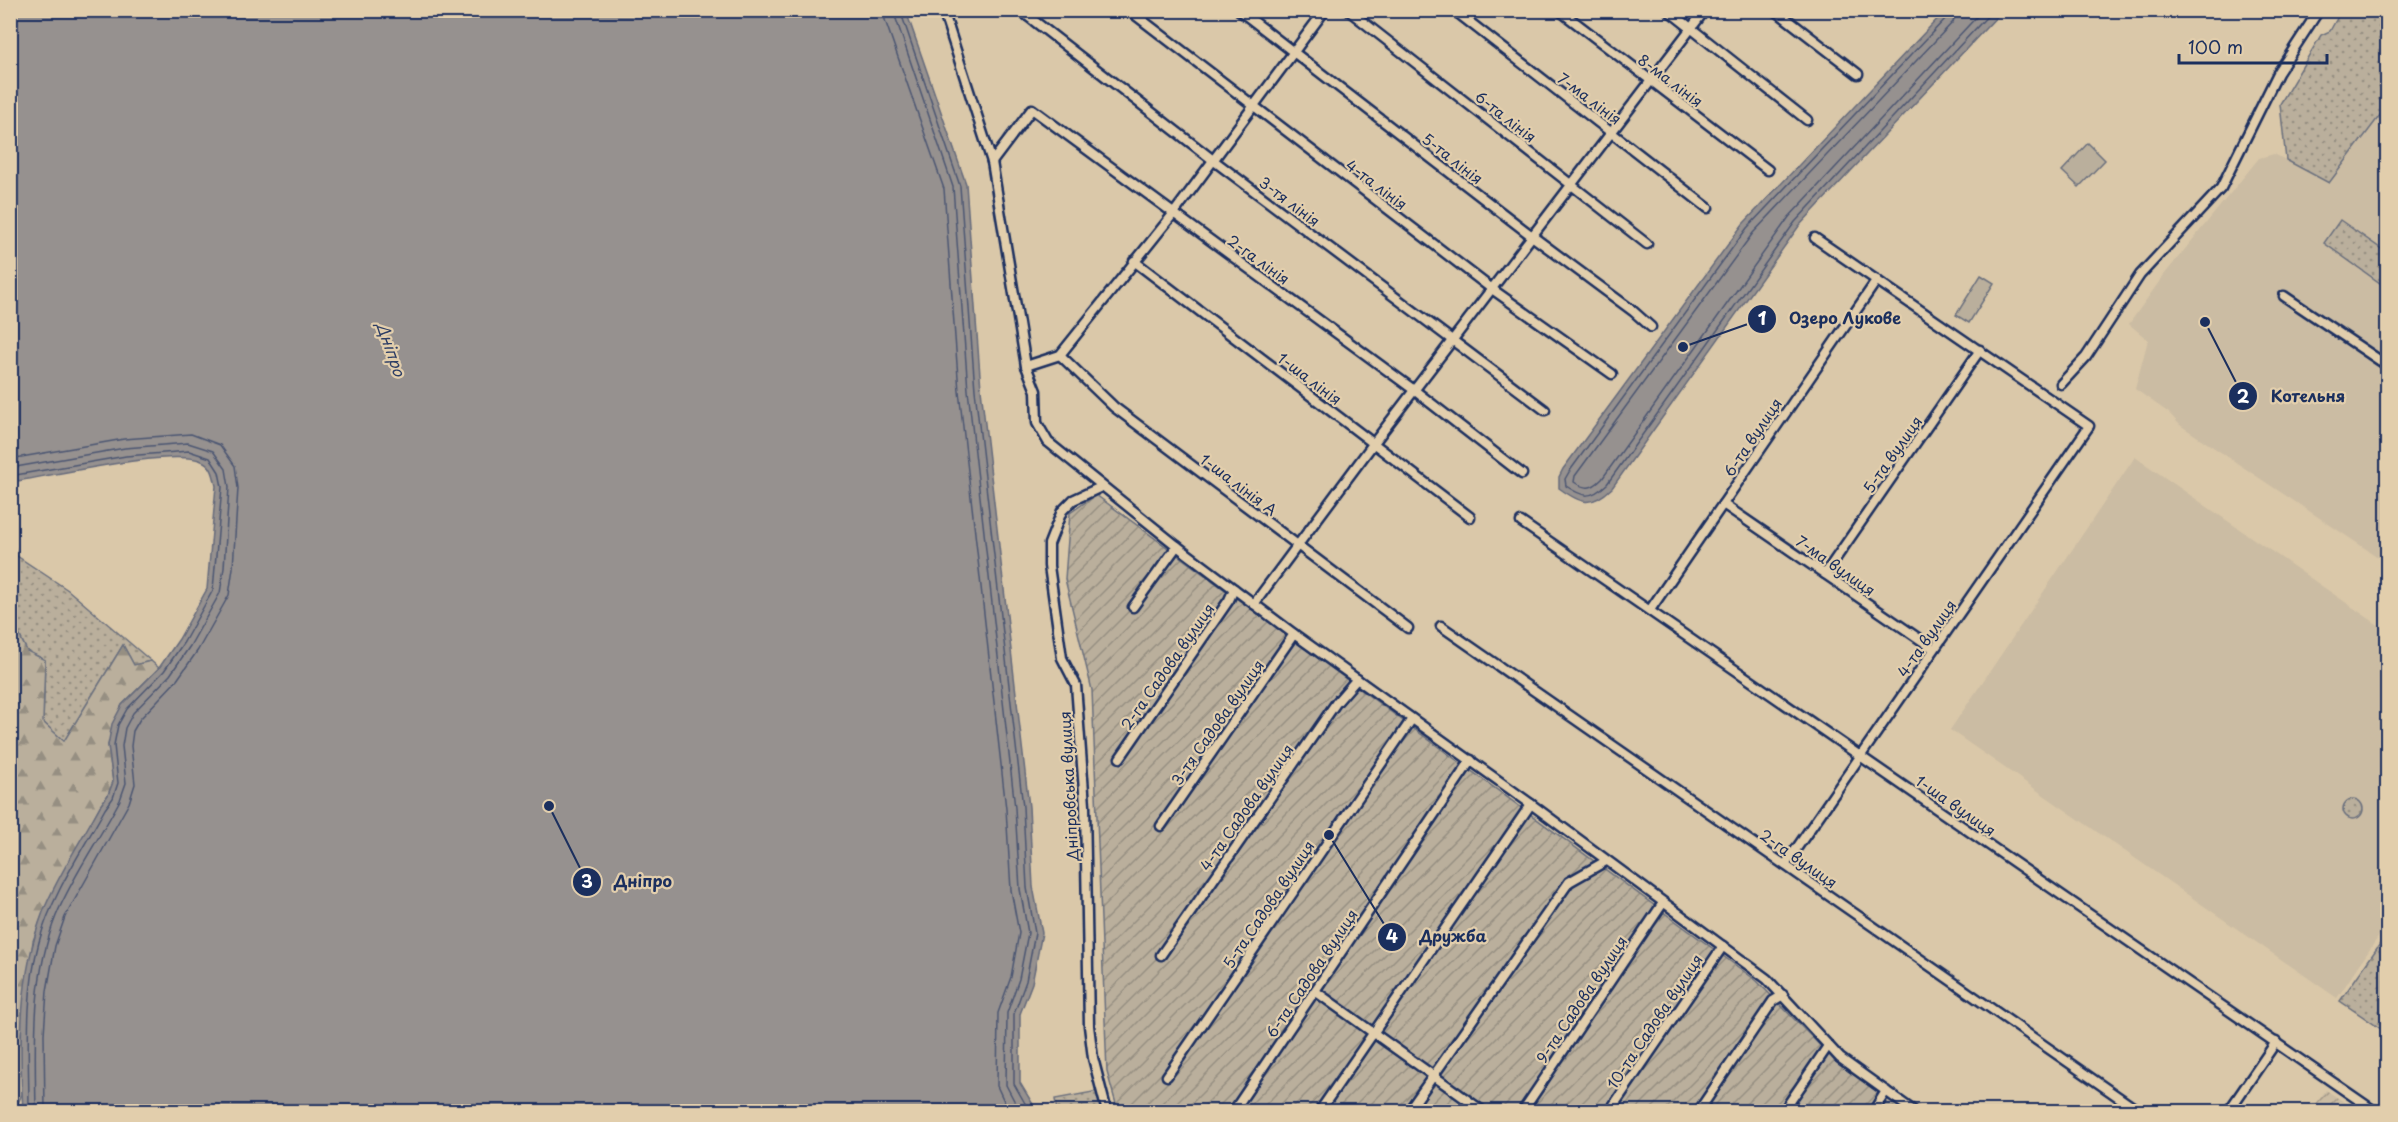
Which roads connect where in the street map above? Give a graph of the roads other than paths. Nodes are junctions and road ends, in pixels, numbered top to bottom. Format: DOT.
graph roads {
  1 [pos="943,10"];
  2 [pos="1020,10"];
  3 [pos="1129,10"];
  4 [pos="1239,10"];
  5 [pos="1325,10"];
  6 [pos="1348,10"];
  7 [pos="1454,10"];
  8 [pos="1559,10"];
  9 [pos="1668,10"];
  10 [pos="1705,10"];
  11 [pos="1775,10"];
  12 [pos="2319,10"];
  13 [pos="1692,28"];
  14 [pos="1294,52"];
  15 [pos="1858,74"];
  16 [pos="1652,82"];
  17 [pos="1253,107"];
  18 [pos="1807,120"];
  19 [pos="1613,132"];
  20 [pos="1214,160"];
  21 [pos="992,162"];
  22 [pos="1768,170"];
  23 [pos="1572,185"];
  24 [pos="1708,208"];
  25 [pos="1174,213"];
  26 [pos="1532,236"];
  27 [pos="1815,238"];
  28 [pos="1647,244"];
  29 [pos="1134,261"];
  30 [pos="1877,280"];
  31 [pos="1492,289"];
  32 [pos="2284,296"];
  33 [pos="1651,327"];
  34 [pos="1452,340"];
  35 [pos="1980,350"];
  36 [pos="1060,355"];
  37 [pos="1026,366"];
  38 [pos="2388,366"];
  39 [pos="1612,374"];
  40 [pos="2061,384"];
  41 [pos="1414,390"];
  42 [pos="1545,410"];
  43 [pos="1373,444"];
  44 [pos="1522,474"];
  45 [pos="1101,487"];
  46 [pos="1723,504"];
  47 [pos="1470,517"];
  48 [pos="1521,522"];
  49 [pos="1298,545"];
  50 [pos="1177,546"];
  51 [pos="1825,574"];
  52 [pos="1234,589"];
  53 [pos="1254,604"];
  54 [pos="1133,607"];
  55 [pos="1650,610"];
  56 [pos="1442,626"];
  57 [pos="1408,628"];
  58 [pos="1294,634"];
  59 [pos="1934,649"];
  60 [pos="1357,679"];
  61 [pos="1412,718"];
  62 [pos="1861,756"];
  63 [pos="1120,758"];
  64 [pos="1471,760"];
  65 [pos="1531,804"];
  66 [pos="1161,826"];
  67 [pos="1606,861"];
  68 [pos="1785,865"];
  69 [pos="1663,903"];
  70 [pos="1723,946"];
  71 [pos="1161,955"];
  72 [pos="1316,991"];
  73 [pos="1783,995"];
  74 [pos="1373,1032"];
  75 [pos="2276,1042"];
  76 [pos="1828,1046"];
  77 [pos="1433,1074"];
  78 [pos="1167,1076"];
  79 [pos="1886,1092"];
  80 [pos="1107,1112"];
  81 [pos="1233,1112"];
  82 [pos="1319,1112"];
  83 [pos="1408,1112"];
  84 [pos="1484,1112"];
  85 [pos="1522,1112"];
  86 [pos="1609,1112"];
  87 [pos="1698,1112"];
  88 [pos="1783,1112"];
  89 [pos="1873,1112"];
  90 [pos="1915,1112"];
  91 [pos="2140,1112"];
  92 [pos="2228,1112"];
  93 [pos="2376,1112"];
  1 -- 21 [label="street"];
  2 -- 20 [label="street, 3-тя лінія"];
  3 -- 17 [label="street, 4-та лінія"];
  4 -- 14 [label="street, 5-та лінія"];
  5 -- 14 [label="street"];
  6 -- 23 [label="street, 6-та лінія"];
  7 -- 19 [label="street, 7-ма лінія"];
  8 -- 16 [label="street, 8-ма лінія"];
  9 -- 13 [label="street"];
  10 -- 13 [label="street"];
  11 -- 15 [label="street"];
  12 -- 40 [label="street"];
  13 -- 16 [label="street"];
  13 -- 18 [label="street"];
  14 -- 17 [label="street"];
  14 -- 26 [label="street, 5-та лінія"];
  16 -- 19 [label="street"];
  16 -- 22 [label="street, 8-ма лінія"];
  17 -- 20 [label="street"];
  17 -- 31 [label="street, 4-та лінія"];
  19 -- 23 [label="street"];
  19 -- 24 [label="street, 7-ма лінія"];
  20 -- 25 [label="street"];
  20 -- 34 [label="street, 3-тя лінія"];
  21 -- 25 [label="street, 2-га лінія"];
  21 -- 37 [label="street"];
  23 -- 26 [label="street"];
  23 -- 28 [label="street, 6-та лінія"];
  25 -- 29 [label="street"];
  25 -- 41 [label="street, 2-га лінія"];
  26 -- 31 [label="street"];
  26 -- 33 [label="street, 5-та лінія"];
  27 -- 30 [label="street"];
  29 -- 36 [label="street"];
  29 -- 43 [label="street, 1-ша лінія"];
  30 -- 35 [label="street"];
  30 -- 46 [label="street, 6-та вулиця"];
  31 -- 34 [label="street"];
  31 -- 39 [label="street, 4-та лінія"];
  32 -- 38 [label="street"];
  34 -- 41 [label="street"];
  34 -- 42 [label="street, 3-тя лінія"];
  35 -- 51 [label="street, 5-та вулиця"];
  35 -- 59 [label="street, 4-та вулиця"];
  36 -- 37 [label="street"];
  36 -- 49 [label="street, 1-ша лінія А"];
  37 -- 45 [label="street"];
  41 -- 43 [label="street"];
  41 -- 44 [label="street, 2-га лінія"];
  43 -- 47 [label="street, 1-ша лінія"];
  43 -- 49 [label="street"];
  45 -- 50 [label="street"];
  45 -- 80 [label="street, Дніпровська вулиця"];
  46 -- 51 [label="street, 7-ма вулиця"];
  46 -- 55 [label="street, 6-та вулиця"];
  48 -- 55 [label="street, 1-ша вулиця"];
  49 -- 53 [label="street"];
  49 -- 57 [label="street, 1-ша лінія А"];
  50 -- 52 [label="street"];
  50 -- 54 [label="street"];
  51 -- 59 [label="street, 7-ма вулиця"];
  52 -- 53 [label="street"];
  52 -- 63 [label="street, 2-га Садова вулиця"];
  53 -- 58 [label="street"];
  55 -- 62 [label="street, 1-ша вулиця"];
  56 -- 68 [label="street, 2-га вулиця"];
  58 -- 60 [label="street"];
  58 -- 66 [label="street, 3-тя Садова вулиця"];
  59 -- 62 [label="street, 4-та вулиця"];
  60 -- 61 [label="street"];
  60 -- 71 [label="street, 4-та Садова вулиця"];
  61 -- 64 [label="street"];
  61 -- 78 [label="street, 5-та Садова вулиця"];
  62 -- 68 [label="street, 4-та вулиця"];
  62 -- 75 [label="street, 1-ша вулиця"];
  64 -- 65 [label="street"];
  64 -- 72 [label="street, 6-та Садова вулиця"];
  65 -- 67 [label="street"];
  65 -- 74 [label="street"];
  67 -- 69 [label="street"];
  67 -- 77 [label="street"];
  68 -- 91 [label="street, 2-га вулиця"];
  69 -- 70 [label="street"];
  69 -- 85 [label="street, 9-та Садова вулиця"];
  70 -- 73 [label="street"];
  70 -- 86 [label="street, 10-та Садова вулиця"];
  72 -- 74 [label="street"];
  72 -- 81 [label="street, 6-та Садова вулиця"];
  73 -- 76 [label="street"];
  73 -- 87 [label="street"];
  74 -- 77 [label="street"];
  74 -- 82 [label="street"];
  75 -- 92 [label="street"];
  75 -- 93 [label="street, 1-ша вулиця"];
  76 -- 79 [label="street"];
  76 -- 88 [label="street"];
  77 -- 83 [label="street"];
  77 -- 84 [label="street"];
  79 -- 89 [label="street"];
  79 -- 90 [label="street"];
}
